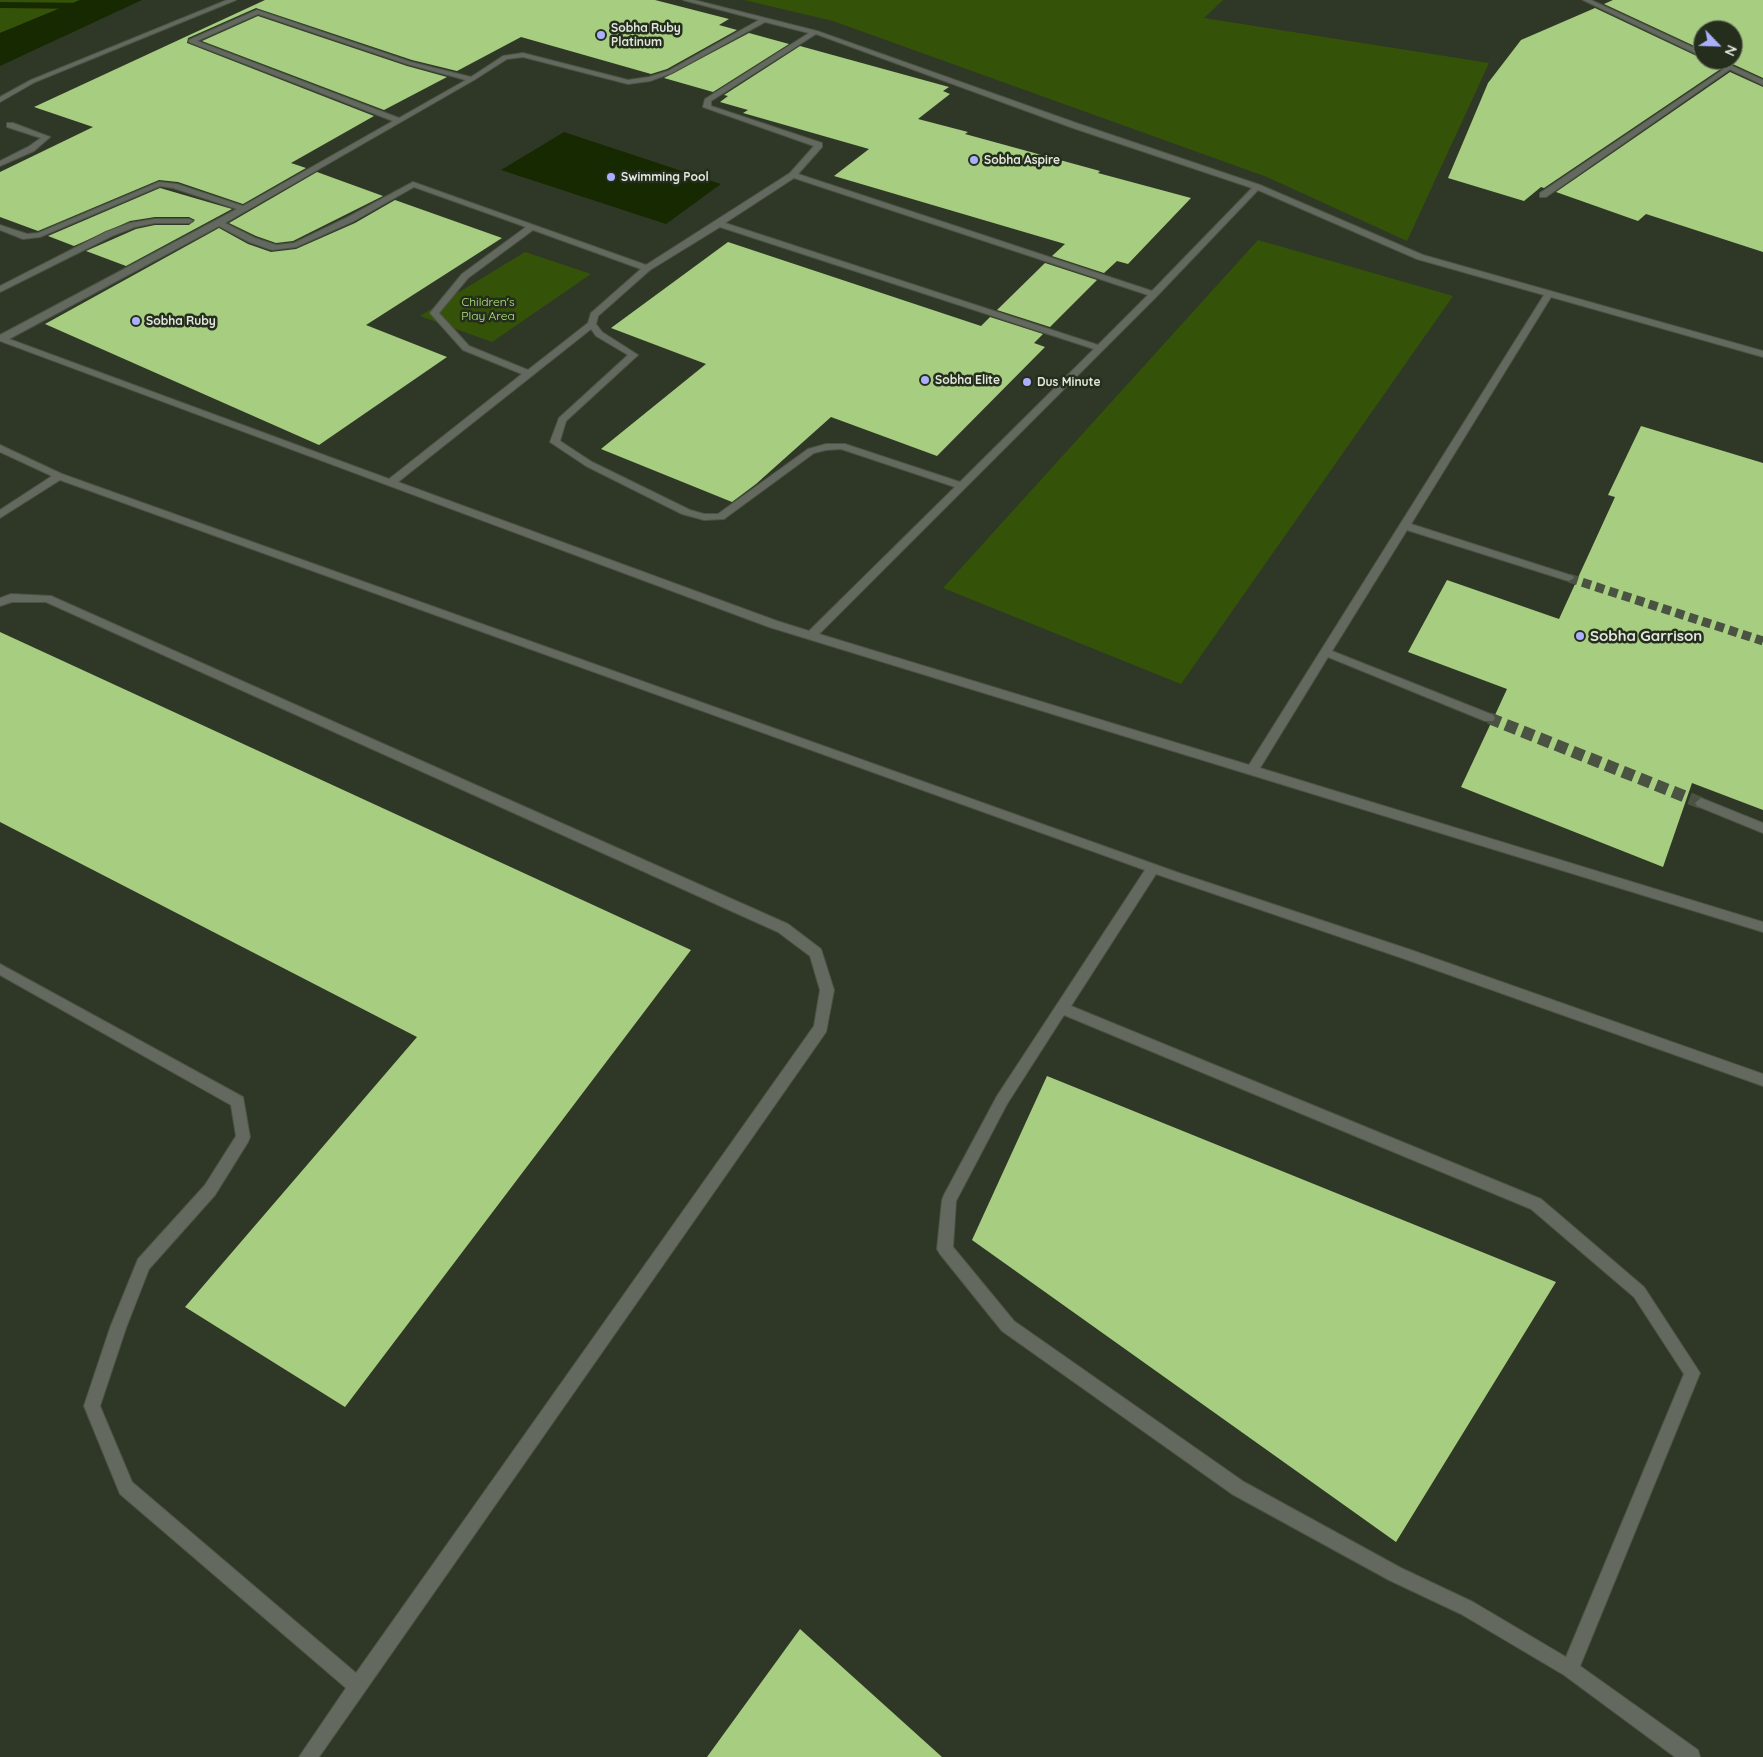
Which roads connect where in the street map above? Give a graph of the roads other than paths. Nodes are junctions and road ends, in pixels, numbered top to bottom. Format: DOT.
graph roads {
  1 [pos="233,0"];
  2 [pos="686,0"];
  3 [pos="1586,0"];
  4 [pos="765,19"];
  5 [pos="815,32"];
  6 [pos="1693,50"];
  7 [pos="1726,70"];
  8 [pos="1734,70"];
  9 [pos="472,79"];
  10 [pos="1763,83"];
  11 [pos="0,100"];
  12 [pos="398,120"];
  13 [pos="10,125"];
  14 [pos="0,164"];
  15 [pos="793,175"];
  16 [pos="1257,187"];
  17 [pos="1543,195"];
  18 [pos="244,209"];
  19 [pos="189,221"];
  20 [pos="219,223"];
  21 [pos="719,224"];
  22 [pos="0,227"];
  23 [pos="532,227"];
  24 [pos="647,268"];
  25 [pos="0,289"];
  26 [pos="1549,293"];
  27 [pos="1154,294"];
  28 [pos="592,324"];
  29 [pos="1,339"];
  30 [pos="1100,348"];
  31 [pos="1763,354"];
  32 [pos="529,374"];
  33 [pos="0,448"];
  34 [pos="59,476"];
  35 [pos="390,483"];
  36 [pos="961,486"];
  37 [pos="0,515"];
  38 [pos="1404,525"];
  39 [pos="1569,578"];
  40 [pos="0,602"];
  41 [pos="811,636"];
  42 [pos="1325,652"];
  43 [pos="1489,718"];
  44 [pos="1252,771"];
  45 [pos="1701,803"];
  46 [pos="1763,828"];
  47 [pos="1153,868"];
  48 [pos="1763,927"];
  49 [pos="0,970"];
  50 [pos="1061,1008"];
  51 [pos="1763,1080"];
  52 [pos="1570,1669"];
  53 [pos="358,1687"];
  54 [pos="308,1757"];
  55 [pos="1690,1757"];
  1 -- 11 [label="street"];
  2 -- 4 [label="street"];
  3 -- 6 [label="street"];
  4 -- 5 [label="street"];
  4 -- 9 [label="street"];
  5 -- 15 [label="street"];
  5 -- 16 [label="street"];
  7 -- 17 [label="street"];
  8 -- 10 [label="street"];
  9 -- 12 [label="street"];
  9 -- 12 [label="street"];
  12 -- 18 [label="street"];
  13 -- 14 [label="street"];
  15 -- 21 [label="street"];
  15 -- 27 [label="street"];
  16 -- 26 [label="street"];
  16 -- 27 [label="street"];
  18 -- 20 [label="street"];
  18 -- 22 [label="street"];
  19 -- 25 [label="street"];
  20 -- 23 [label="street"];
  20 -- 29 [label="street"];
  21 -- 24 [label="street"];
  21 -- 30 [label="street"];
  23 -- 24 [label="street"];
  23 -- 32 [label="street"];
  24 -- 28 [label="street"];
  26 -- 31 [label="street"];
  26 -- 38 [label="street"];
  27 -- 30 [label="street"];
  28 -- 32 [label="street"];
  28 -- 36 [label="street"];
  29 -- 35 [label="street"];
  30 -- 36 [label="street"];
  32 -- 35 [label="street"];
  33 -- 34 [label="street"];
  34 -- 37 [label="street"];
  34 -- 47 [label="street"];
  35 -- 41 [label="street"];
  36 -- 41 [label="street"];
  38 -- 39 [label="street"];
  38 -- 42 [label="street"];
  40 -- 53 [label="street"];
  41 -- 44 [label="street"];
  42 -- 43 [label="street"];
  42 -- 44 [label="street"];
  44 -- 48 [label="street"];
  45 -- 46 [label="street"];
  47 -- 50 [label="street"];
  47 -- 51 [label="street"];
  49 -- 53 [label="street"];
  50 -- 52 [label="street"];
  50 -- 52 [label="street"];
  52 -- 55 [label="street"];
  53 -- 54 [label="street"];
}
